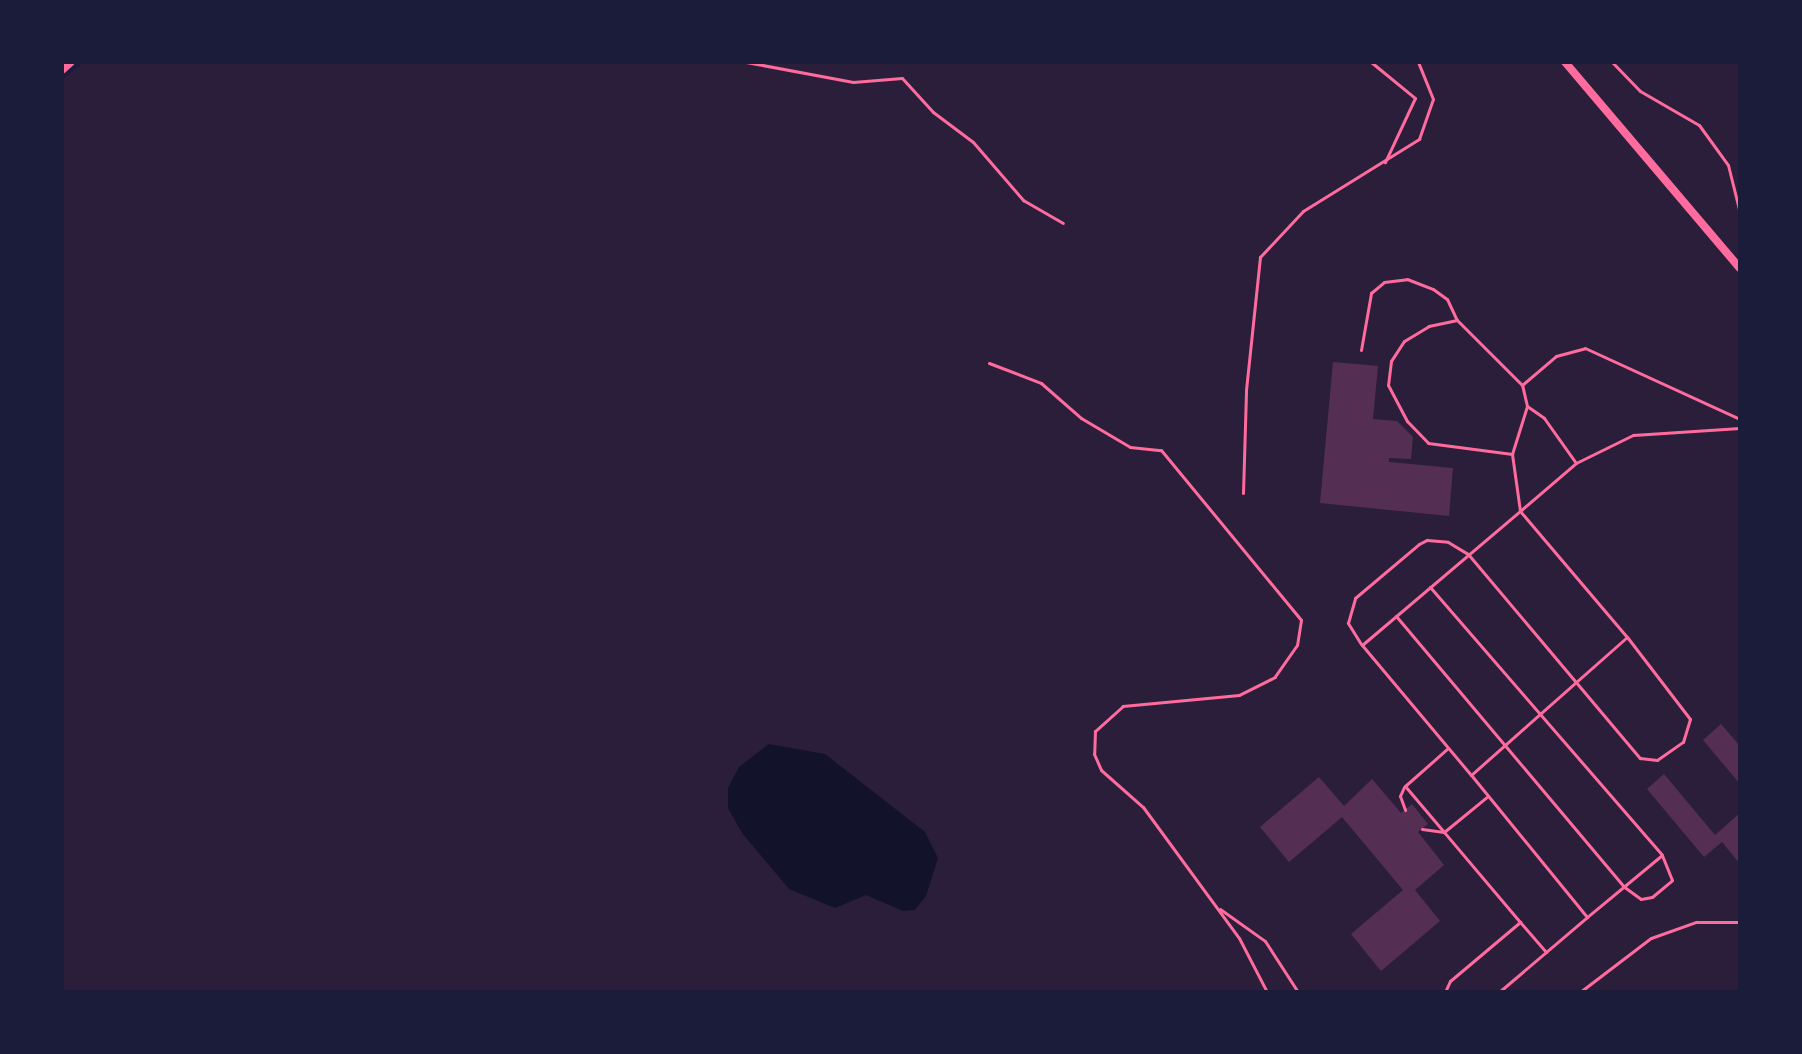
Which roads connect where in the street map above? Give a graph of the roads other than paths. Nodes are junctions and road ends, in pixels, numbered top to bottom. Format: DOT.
graph roads {
  1 [pos="71,62"];
  2 [pos="1565,62"];
  3 [pos="62,70"];
  4 [pos="1740,268"];
  5 [pos="1457,320"];
  6 [pos="1361,350"];
  7 [pos="989,363"];
  8 [pos="1522,385"];
  9 [pos="1527,406"];
  10 [pos="1740,419"];
  11 [pos="1740,428"];
  12 [pos="1512,454"];
  13 [pos="1576,463"];
  14 [pos="1520,511"];
  15 [pos="1468,554"];
  16 [pos="1430,587"];
  17 [pos="1396,616"];
  18 [pos="1627,637"];
  19 [pos="1362,645"];
  20 [pos="1576,682"];
  21 [pos="1540,714"];
  22 [pos="1505,745"];
  23 [pos="1448,748"];
  24 [pos="1471,775"];
  25 [pos="1405,786"];
  26 [pos="1488,796"];
  27 [pos="1405,810"];
  28 [pos="1422,829"];
  29 [pos="1444,832"];
  30 [pos="1662,855"];
  31 [pos="1623,886"];
  32 [pos="1216,906"];
  33 [pos="1587,917"];
  34 [pos="1520,922"];
  35 [pos="1740,922"];
  36 [pos="1546,952"];
  37 [pos="1267,992"];
  38 [pos="1298,992"];
  39 [pos="1445,992"];
  40 [pos="1499,992"];
  41 [pos="1580,992"];
  1 -- 3 [label="street"];
  2 -- 4 [label="street"];
  5 -- 6 [label="lane"];
  5 -- 8 [label="lane"];
  5 -- 12 [label="lane"];
  7 -- 32 [label="lane"];
  8 -- 9 [label="lane"];
  8 -- 10 [label="lane"];
  9 -- 12 [label="lane"];
  9 -- 13 [label="lane"];
  11 -- 13 [label="lane"];
  12 -- 14 [label="lane"];
  13 -- 14 [label="lane"];
  14 -- 15 [label="lane"];
  14 -- 18 [label="lane"];
  15 -- 16 [label="lane"];
  15 -- 19 [label="lane"];
  15 -- 20 [label="lane"];
  16 -- 17 [label="lane"];
  16 -- 21 [label="lane"];
  17 -- 19 [label="lane"];
  17 -- 22 [label="lane"];
  18 -- 20 [label="lane"];
  18 -- 20 [label="lane"];
  19 -- 23 [label="lane"];
  20 -- 21 [label="lane"];
  21 -- 22 [label="lane"];
  21 -- 30 [label="lane"];
  22 -- 24 [label="lane"];
  22 -- 31 [label="lane"];
  23 -- 24 [label="lane"];
  23 -- 25 [label="lane"];
  24 -- 26 [label="lane"];
  25 -- 27 [label="lane"];
  25 -- 29 [label="lane"];
  26 -- 29 [label="lane"];
  26 -- 33 [label="lane"];
  28 -- 29 [label="lane"];
  29 -- 34 [label="lane"];
  30 -- 31 [label="lane"];
  30 -- 31 [label="lane"];
  31 -- 33 [label="lane"];
  32 -- 37 [label="lane"];
  32 -- 38 [label="lane"];
  33 -- 36 [label="lane"];
  34 -- 36 [label="lane"];
  34 -- 39 [label="lane"];
  35 -- 41 [label="lane"];
  36 -- 40 [label="lane"];
}
